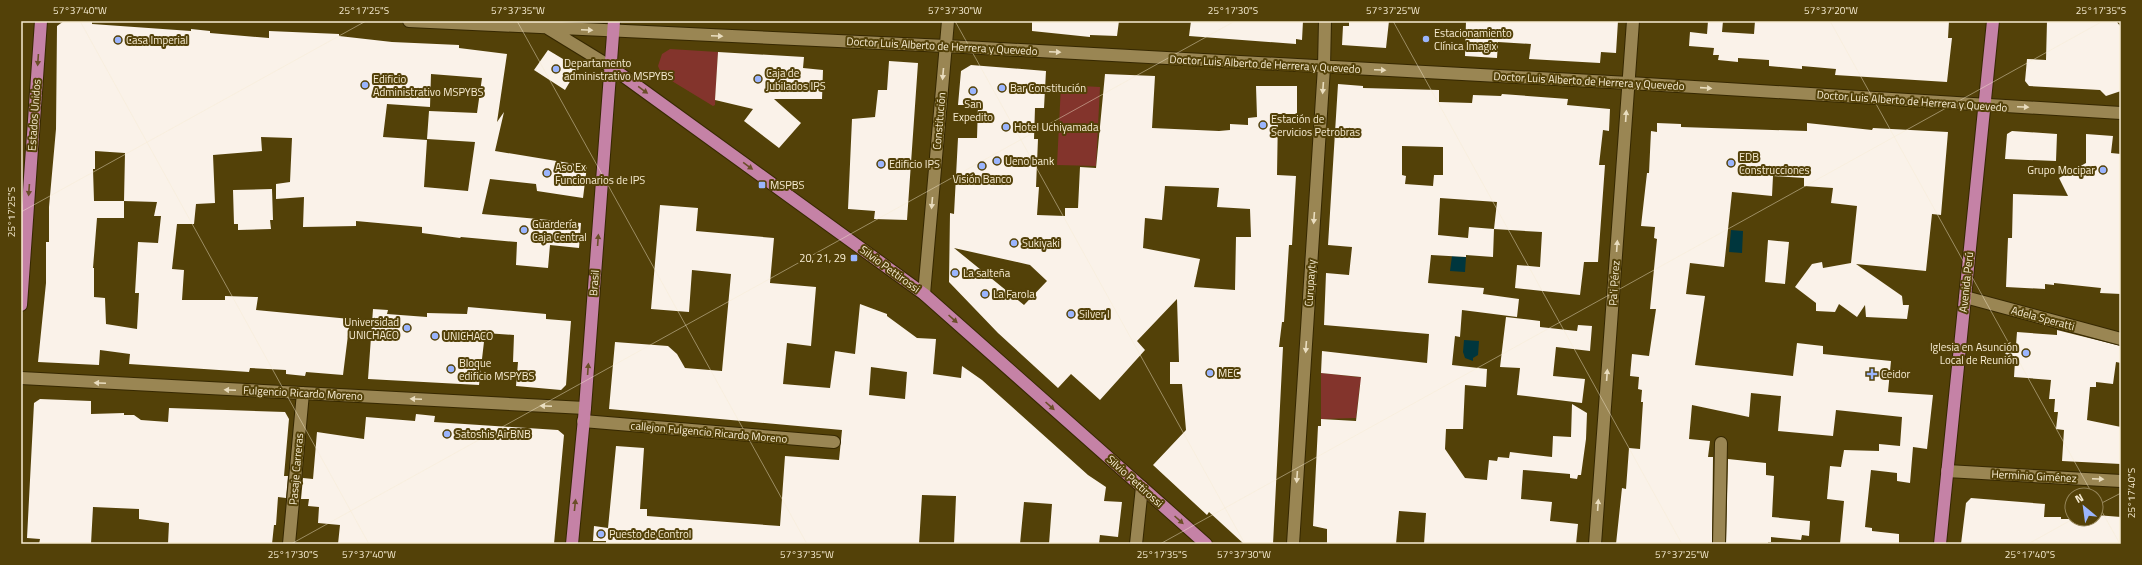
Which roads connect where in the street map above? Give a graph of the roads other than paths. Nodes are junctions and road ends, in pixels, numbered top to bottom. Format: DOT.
graph roads {
  1 [pos="41,21"];
  2 [pos="409,21"];
  3 [pos="948,21"];
  4 [pos="1326,21"];
  5 [pos="1633,21"];
  6 [pos="1992,21"];
  7 [pos="614,26"];
  8 [pos="548,28"];
  9 [pos="946,46"];
  10 [pos="611,67"];
  11 [pos="1324,68"];
  12 [pos="1628,83"];
  13 [pos="1984,105"];
  14 [pos="2121,113"];
  15 [pos="924,294"];
  16 [pos="1964,297"];
  17 [pos="21,305"];
  18 [pos="2121,339"];
  19 [pos="21,378"];
  20 [pos="302,393"];
  21 [pos="585,408"];
  22 [pos="583,421"];
  23 [pos="834,442"];
  24 [pos="1721,443"];
  25 [pos="1947,471"];
  26 [pos="2121,481"];
  27 [pos="1142,487"];
  28 [pos="288,544"];
  29 [pos="572,544"];
  30 [pos="1136,544"];
  31 [pos="1206,544"];
  32 [pos="1293,544"];
  33 [pos="1595,544"];
  34 [pos="1718,544"];
  35 [pos="1940,544"];
  1 -- 17 [label="main road, Estados Unidos, one-way"];
  2 -- 8 [label="street, Doctor Luis Alberto de Herrera y Quevedo"];
  3 -- 9 [label="street, Constitución"];
  4 -- 11 [label="street, Curupayty"];
  5 -- 12 [label="street, Pa'i Pérez"];
  6 -- 13 [label="main road, Avenida Perú"];
  8 -- 7 [label="street, Doctor Luis Alberto de Herrera y Quevedo, one-way"];
  7 -- 9 [label="street, Doctor Luis Alberto de Herrera y Quevedo, one-way"];
  7 -- 10 [label="main road, Brasil"];
  8 -- 10 [label="street, Silvio Pettirossi"];
  9 -- 11 [label="street, Doctor Luis Alberto de Herrera y Quevedo, one-way"];
  9 -- 15 [label="street, Constitución, one-way"];
  10 -- 15 [label="main road, Silvio Pettirossi, one-way"];
  21 -- 10 [label="main road, Brasil, one-way"];
  11 -- 12 [label="street, Doctor Luis Alberto de Herrera y Quevedo, one-way"];
  11 -- 32 [label="street, Curupayty, one-way"];
  12 -- 13 [label="street, Doctor Luis Alberto de Herrera y Quevedo, one-way"];
  33 -- 12 [label="street, Pa'i Pérez, one-way"];
  13 -- 14 [label="street, Doctor Luis Alberto de Herrera y Quevedo, one-way"];
  13 -- 16 [label="main road, Avenida Perú"];
  15 -- 27 [label="main road, Silvio Pettirossi, one-way"];
  16 -- 18 [label="street, Adela Speratti"];
  16 -- 25 [label="main road, Avenida Perú"];
  20 -- 19 [label="street, Fulgencio Ricardo Moreno, one-way"];
  21 -- 20 [label="street, Fulgencio Ricardo Moreno, one-way"];
  20 -- 28 [label="street, Pasaje Carreras"];
  21 -- 22 [label="main road, Brasil"];
  22 -- 23 [label="street, callejon Fulgencio Ricardo Moreno"];
  29 -- 22 [label="main road, Brasil, one-way"];
  24 -- 34 [label="street"];
  25 -- 26 [label="street, Herminio Giménez, one-way"];
  25 -- 35 [label="main road, Avenida Perú"];
  27 -- 30 [label="street"];
  27 -- 31 [label="main road, Silvio Pettirossi, one-way"];
}
